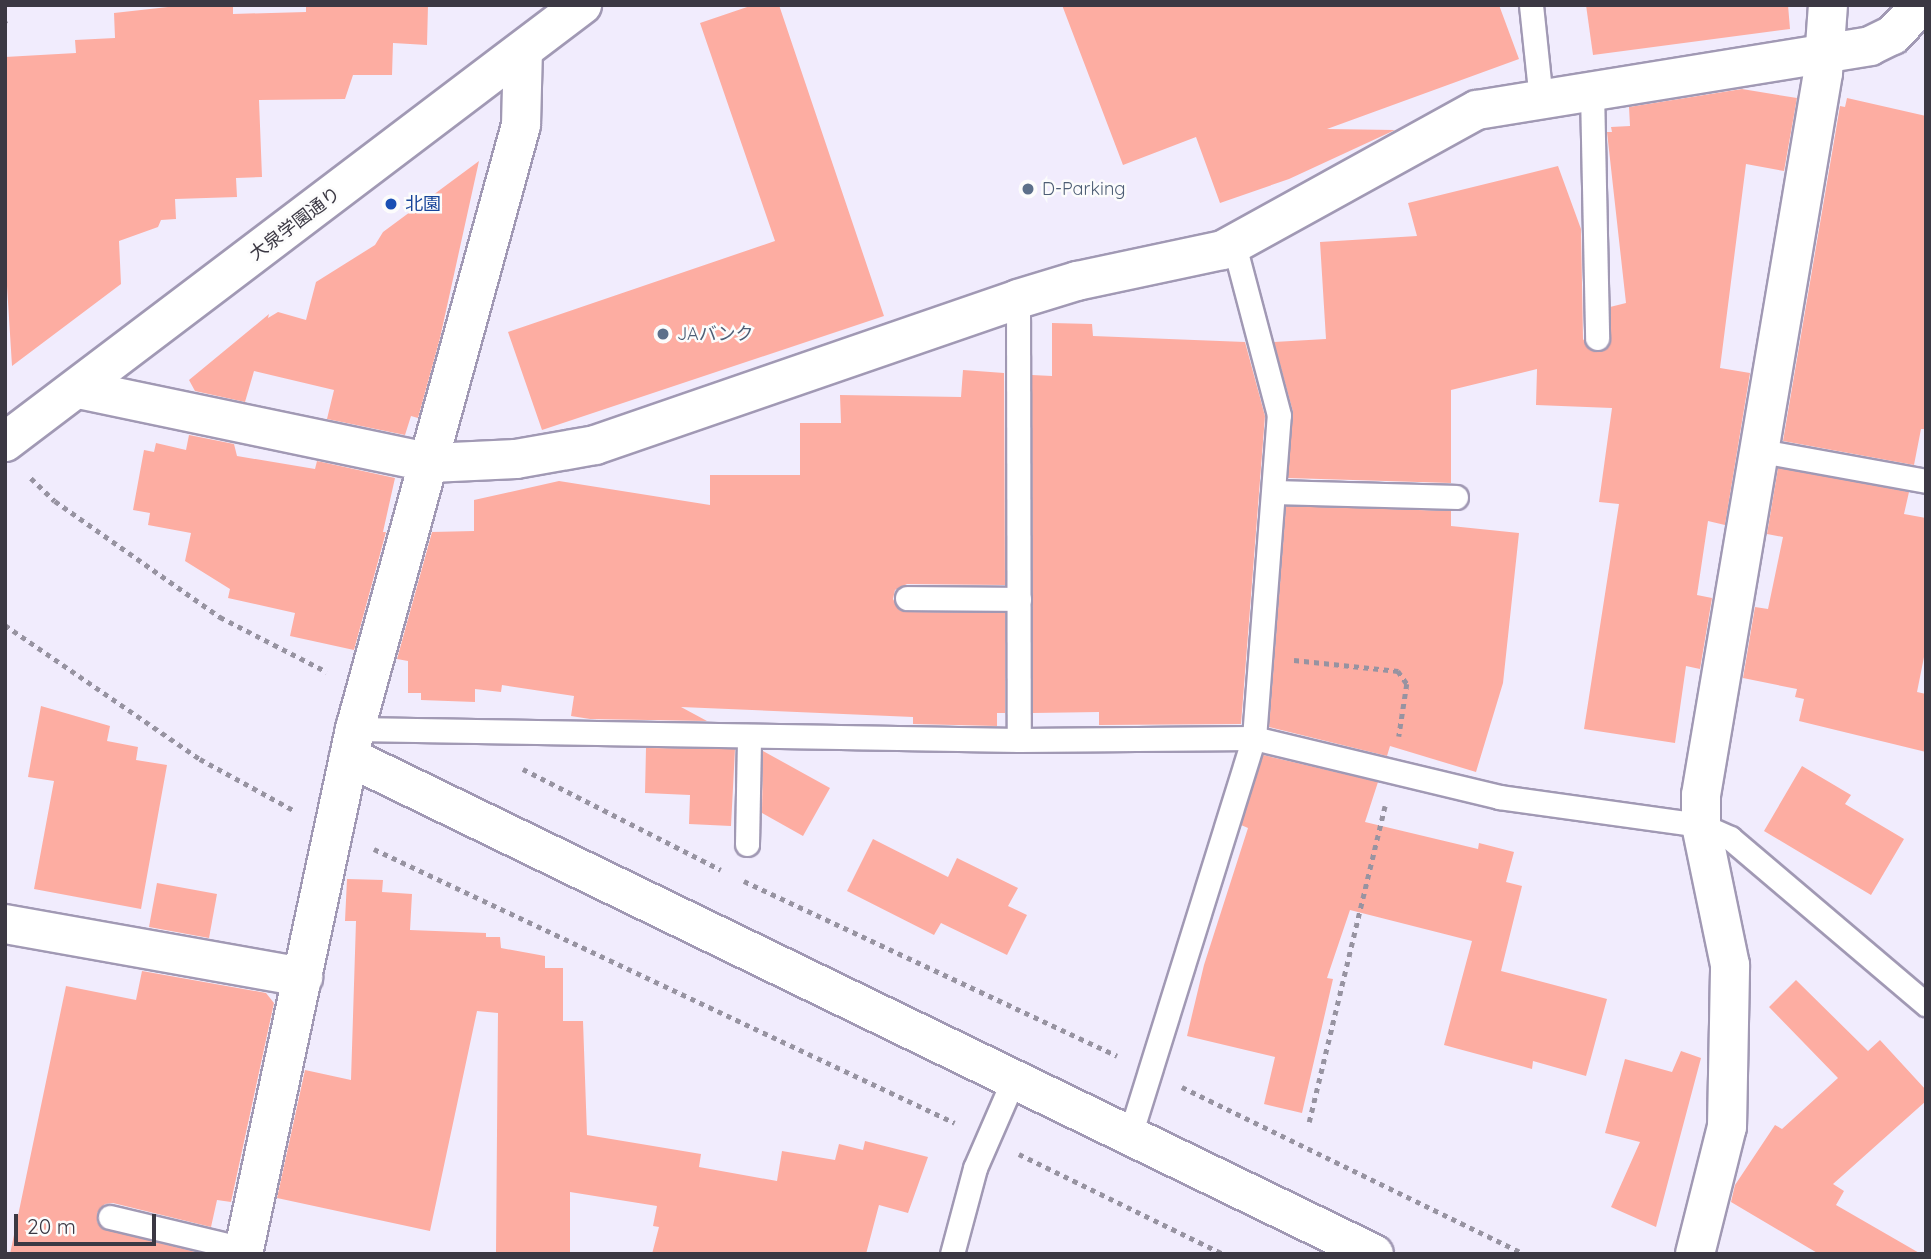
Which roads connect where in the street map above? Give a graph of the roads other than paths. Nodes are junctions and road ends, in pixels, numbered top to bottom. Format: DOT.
graph roads {
  1 [pos="582,5"];
  2 [pos="1531,5"];
  3 [pos="1828,5"];
  4 [pos="1921,5"];
  5 [pos="523,51"];
  6 [pos="1826,53"];
  7 [pos="1592,91"];
  8 [pos="1541,100"];
  9 [pos="1234,245"];
  10 [pos="1018,299"];
  11 [pos="1597,338"];
  12 [pos="78,389"];
  13 [pos="5,442"];
  14 [pos="1756,450"];
  15 [pos="431,463"];
  16 [pos="1926,481"];
  17 [pos="1276,492"];
  18 [pos="1456,498"];
  19 [pos="907,598"];
  20 [pos="1019,599"];
  21 [pos="749,736"];
  22 [pos="1254,738"];
  23 [pos="1019,740"];
  24 [pos="352,743"];
  25 [pos="1701,825"];
  26 [pos="747,844"];
  27 [pos="5,923"];
  28 [pos="303,977"];
  29 [pos="1926,1004"];
  30 [pos="1015,1076"];
  31 [pos="1131,1132"];
  32 [pos="110,1217"];
  33 [pos="244,1251"];
  34 [pos="952,1254"];
  35 [pos="1374,1254"];
  36 [pos="1695,1254"];
  1 -- 5 [label="street, 大泉学園通り"];
  2 -- 8 [label="lane"];
  3 -- 6 [label="street"];
  4 -- 6 [label="street"];
  5 -- 12 [label="street, 大泉学園通り"];
  5 -- 15 [label="street"];
  6 -- 7 [label="street"];
  6 -- 14 [label="street"];
  7 -- 8 [label="street"];
  7 -- 11 [label="lane"];
  8 -- 9 [label="street"];
  9 -- 10 [label="street"];
  9 -- 17 [label="lane"];
  10 -- 15 [label="street"];
  10 -- 20 [label="lane"];
  12 -- 13 [label="street, 大泉学園通り"];
  12 -- 15 [label="street"];
  14 -- 16 [label="lane"];
  14 -- 25 [label="street"];
  15 -- 24 [label="street"];
  17 -- 18 [label="lane"];
  17 -- 22 [label="lane"];
  19 -- 20 [label="lane"];
  20 -- 23 [label="lane"];
  21 -- 23 [label="lane"];
  21 -- 24 [label="lane"];
  21 -- 26 [label="lane"];
  22 -- 23 [label="lane"];
  22 -- 25 [label="lane"];
  22 -- 31 [label="lane"];
  24 -- 28 [label="street"];
  24 -- 30 [label="street"];
  25 -- 29 [label="lane"];
  25 -- 36 [label="street"];
  27 -- 28 [label="street"];
  28 -- 33 [label="street"];
  30 -- 31 [label="street"];
  30 -- 34 [label="lane"];
  31 -- 35 [label="street"];
  32 -- 33 [label="lane"];
}
